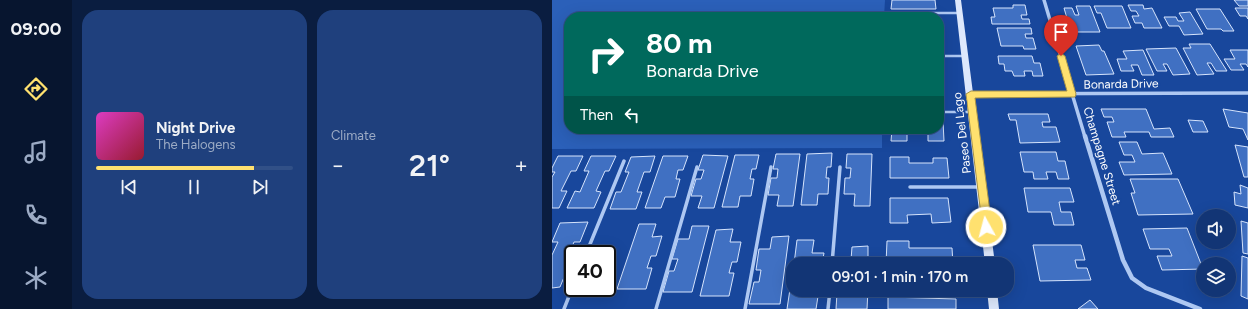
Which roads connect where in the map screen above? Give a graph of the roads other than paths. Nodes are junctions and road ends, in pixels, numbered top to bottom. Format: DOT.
graph roads {
  1 [pos="958,0"];
  2 [pos="1044,0"];
  3 [pos="944,13"];
  4 [pos="960,13"];
  5 [pos="944,56"];
  6 [pos="966,56"];
  7 [pos="1248,93"];
  8 [pos="971,94"];
  9 [pos="1072,94"];
  10 [pos="944,112"];
  11 [pos="972,112"];
  12 [pos="624,161"];
  13 [pos="697,167"];
  14 [pos="771,167"];
  15 [pos="840,167"];
  16 [pos="982,187"];
  17 [pos="910,188"];
  18 [pos="590,245"];
  19 [pos="833,257"];
  20 [pos="989,257"];
  21 [pos="569,297"];
  22 [pos="829,297"];
  23 [pos="993,297"];
  24 [pos="564,309"];
  25 [pos="656,309"];
  26 [pos="745,309"];
  27 [pos="828,309"];
  28 [pos="994,309"];
  29 [pos="1200,309"];
  1 -- 4 [label="street, Paseo Del Lago"];
  2 -- 9 [label="street, Champagne Street"];
  3 -- 4 [label="lane"];
  4 -- 6 [label="street, Paseo Del Lago"];
  5 -- 6 [label="lane"];
  6 -- 8 [label="street, Paseo Del Lago"];
  7 -- 9 [label="street, Bonarda Drive"];
  8 -- 9 [label="street, Bonarda Drive"];
  8 -- 11 [label="street, Paseo Del Lago"];
  9 -- 29 [label="street, Champagne Street"];
  10 -- 11 [label="lane"];
  11 -- 16 [label="street, Paseo Del Lago"];
  12 -- 18 [label="lane"];
  13 -- 25 [label="lane"];
  14 -- 26 [label="lane"];
  15 -- 19 [label="lane"];
  16 -- 17 [label="lane"];
  16 -- 20 [label="street, Paseo Del Lago"];
  21 -- 24 [label="lane"];
  22 -- 27 [label="lane"];
  23 -- 28 [label="street"];
}
